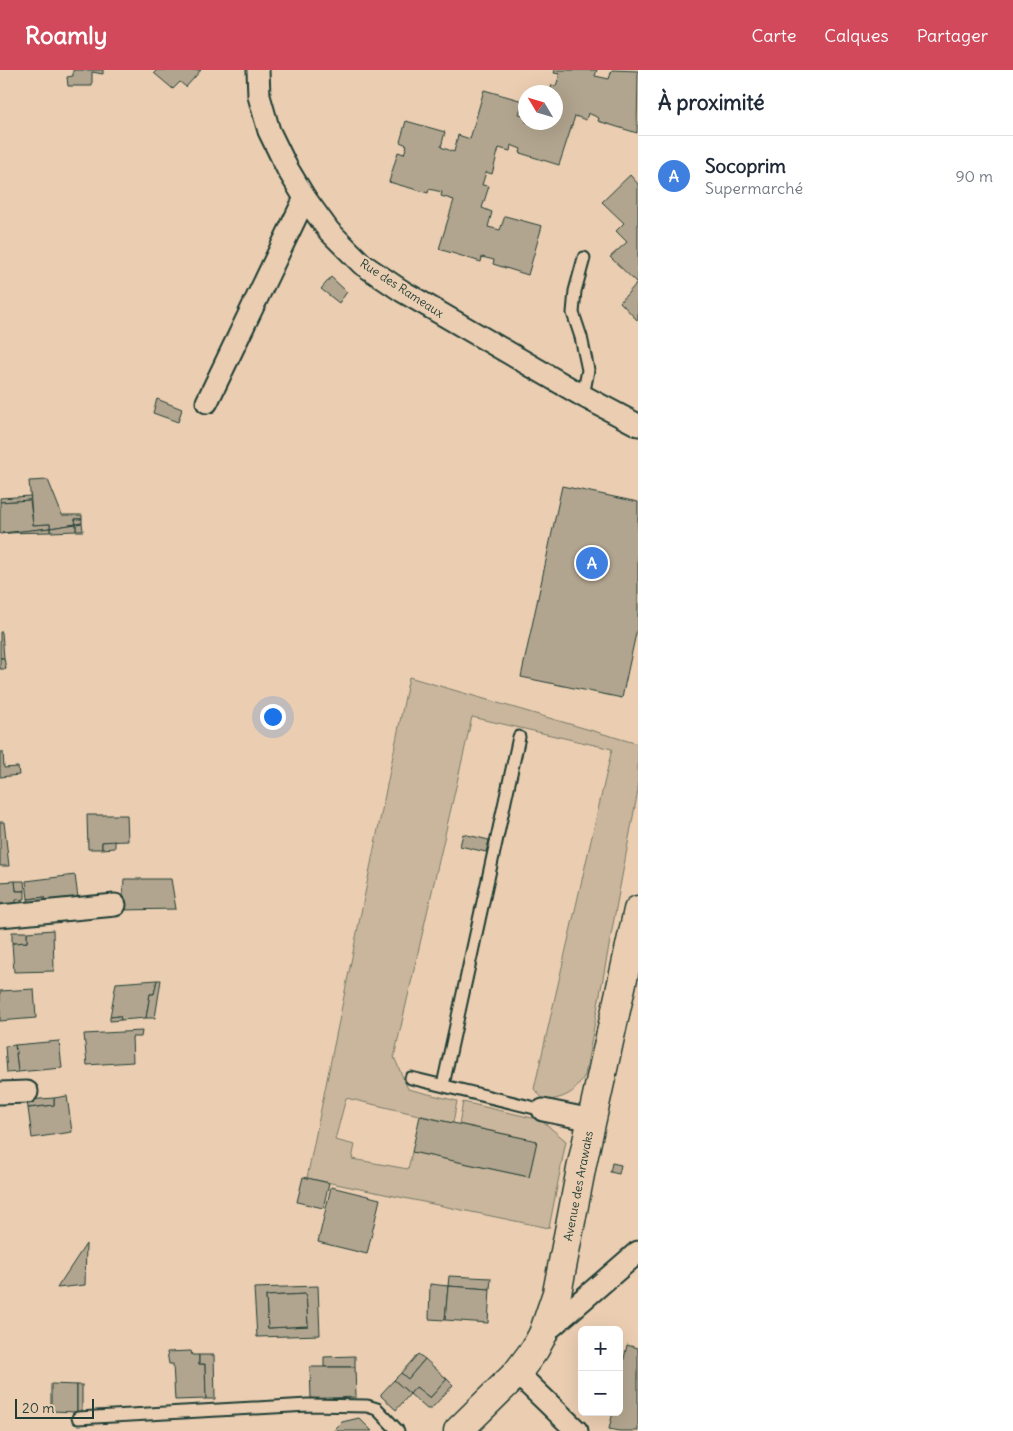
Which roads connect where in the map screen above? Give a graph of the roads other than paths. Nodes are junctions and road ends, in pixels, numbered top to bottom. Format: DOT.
graph roads {
  1 [pos="258,70"];
  2 [pos="305,198"];
  3 [pos="584,258"];
  4 [pos="583,396"];
  5 [pos="207,402"];
  6 [pos="638,425"];
  7 [pos="519,736"];
  8 [pos="115,906"];
  9 [pos="638,910"];
  10 [pos="0,916"];
  11 [pos="411,1078"];
  12 [pos="443,1085"];
  13 [pos="27,1092"];
  14 [pos="0,1093"];
  15 [pos="544,1110"];
  16 [pos="592,1120"];
  17 [pos="638,1252"];
  18 [pos="543,1334"];
  19 [pos="516,1373"];
  20 [pos="78,1418"];
  21 [pos="398,1431"];
  22 [pos="458,1431"];
  23 [pos="576,1431"];
  1 -- 2 [label="street, Rue des Rameaux"];
  2 -- 4 [label="street, Rue des Rameaux"];
  2 -- 5 [label="street"];
  3 -- 4 [label="lane"];
  4 -- 6 [label="street, Rue des Rameaux"];
  7 -- 12 [label="lane"];
  8 -- 10 [label="street"];
  9 -- 16 [label="street, Avenue des Arawaks"];
  11 -- 12 [label="lane"];
  12 -- 15 [label="lane"];
  13 -- 14 [label="street"];
  15 -- 16 [label="street"];
  16 -- 18 [label="street, Avenue des Arawaks"];
  17 -- 18 [label="street"];
  18 -- 19 [label="street, Avenue des Arawaks"];
  19 -- 22 [label="street, Avenue des Arawaks"];
  19 -- 23 [label="street"];
  20 -- 21 [label="lane"];
}
